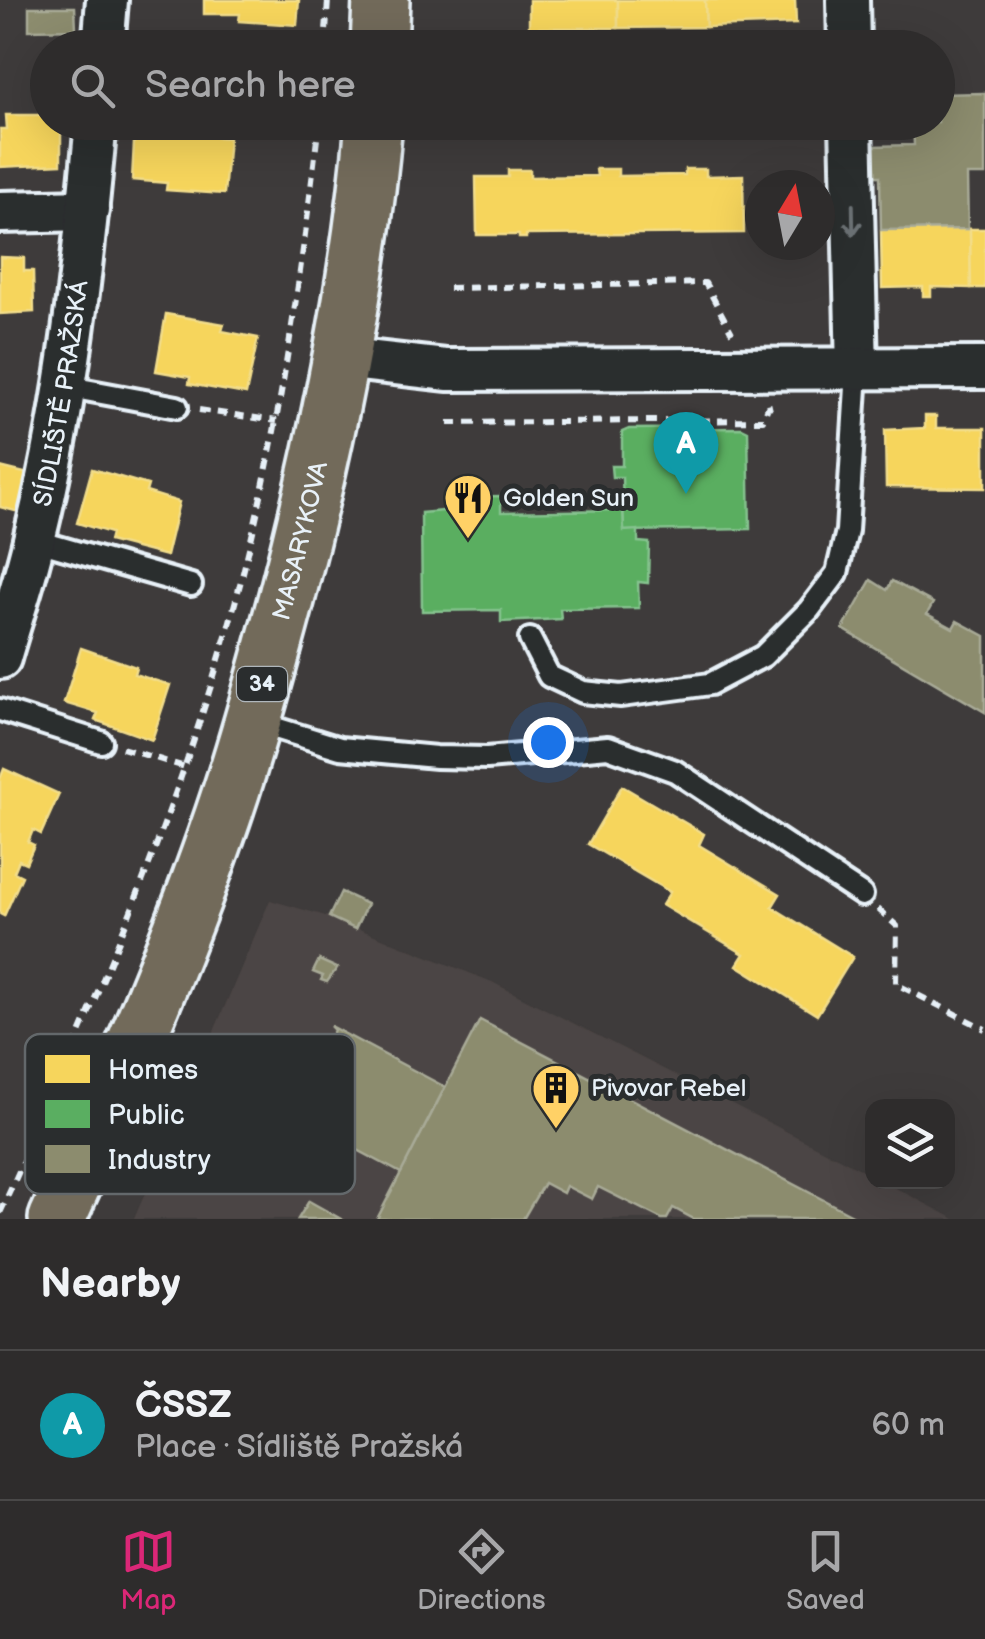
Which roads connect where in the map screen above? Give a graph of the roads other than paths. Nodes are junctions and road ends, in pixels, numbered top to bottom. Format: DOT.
graph roads {
  1 [pos="107,0"];
  2 [pos="382,0"];
  3 [pos="848,0"];
  4 [pos="104,30"];
  5 [pos="380,30"];
  6 [pos="849,30"];
  7 [pos="94,140"];
  8 [pos="372,140"];
  9 [pos="851,140"];
  10 [pos="88,210"];
  11 [pos="0,212"];
  12 [pos="341,358"];
  13 [pos="985,368"];
  14 [pos="857,370"];
  15 [pos="64,386"];
  16 [pos="178,406"];
  17 [pos="34,540"];
  18 [pos="191,586"];
  19 [pos="530,639"];
  20 [pos="0,658"];
  21 [pos="0,710"];
  22 [pos="252,721"];
  23 [pos="102,742"];
  24 [pos="862,895"];
  25 [pos="139,1034"];
  26 [pos="68,1194"];
  27 [pos="57,1219"];
  1 -- 4 [label="street"];
  2 -- 5 [label="main road"];
  3 -- 6 [label="street"];
  7 -- 10 [label="street, SÍDLIŠTĚ PRAŽSKÁ"];
  8 -- 12 [label="main road, MASARYKOVA / 34"];
  9 -- 14 [label="street, one-way"];
  10 -- 11 [label="street"];
  10 -- 15 [label="street, SÍDLIŠTĚ PRAŽSKÁ"];
  12 -- 14 [label="street"];
  12 -- 22 [label="main road, MASARYKOVA / 34"];
  13 -- 14 [label="street"];
  14 -- 19 [label="lane"];
  15 -- 16 [label="lane"];
  15 -- 17 [label="street, SÍDLIŠTĚ PRAŽSKÁ"];
  17 -- 18 [label="lane"];
  17 -- 20 [label="street, SÍDLIŠTĚ PRAŽSKÁ"];
  21 -- 23 [label="lane"];
  22 -- 24 [label="lane"];
  22 -- 25 [label="main road, MASARYKOVA / 34"];
  26 -- 27 [label="main road, MASARYKOVA / 34"];
}
